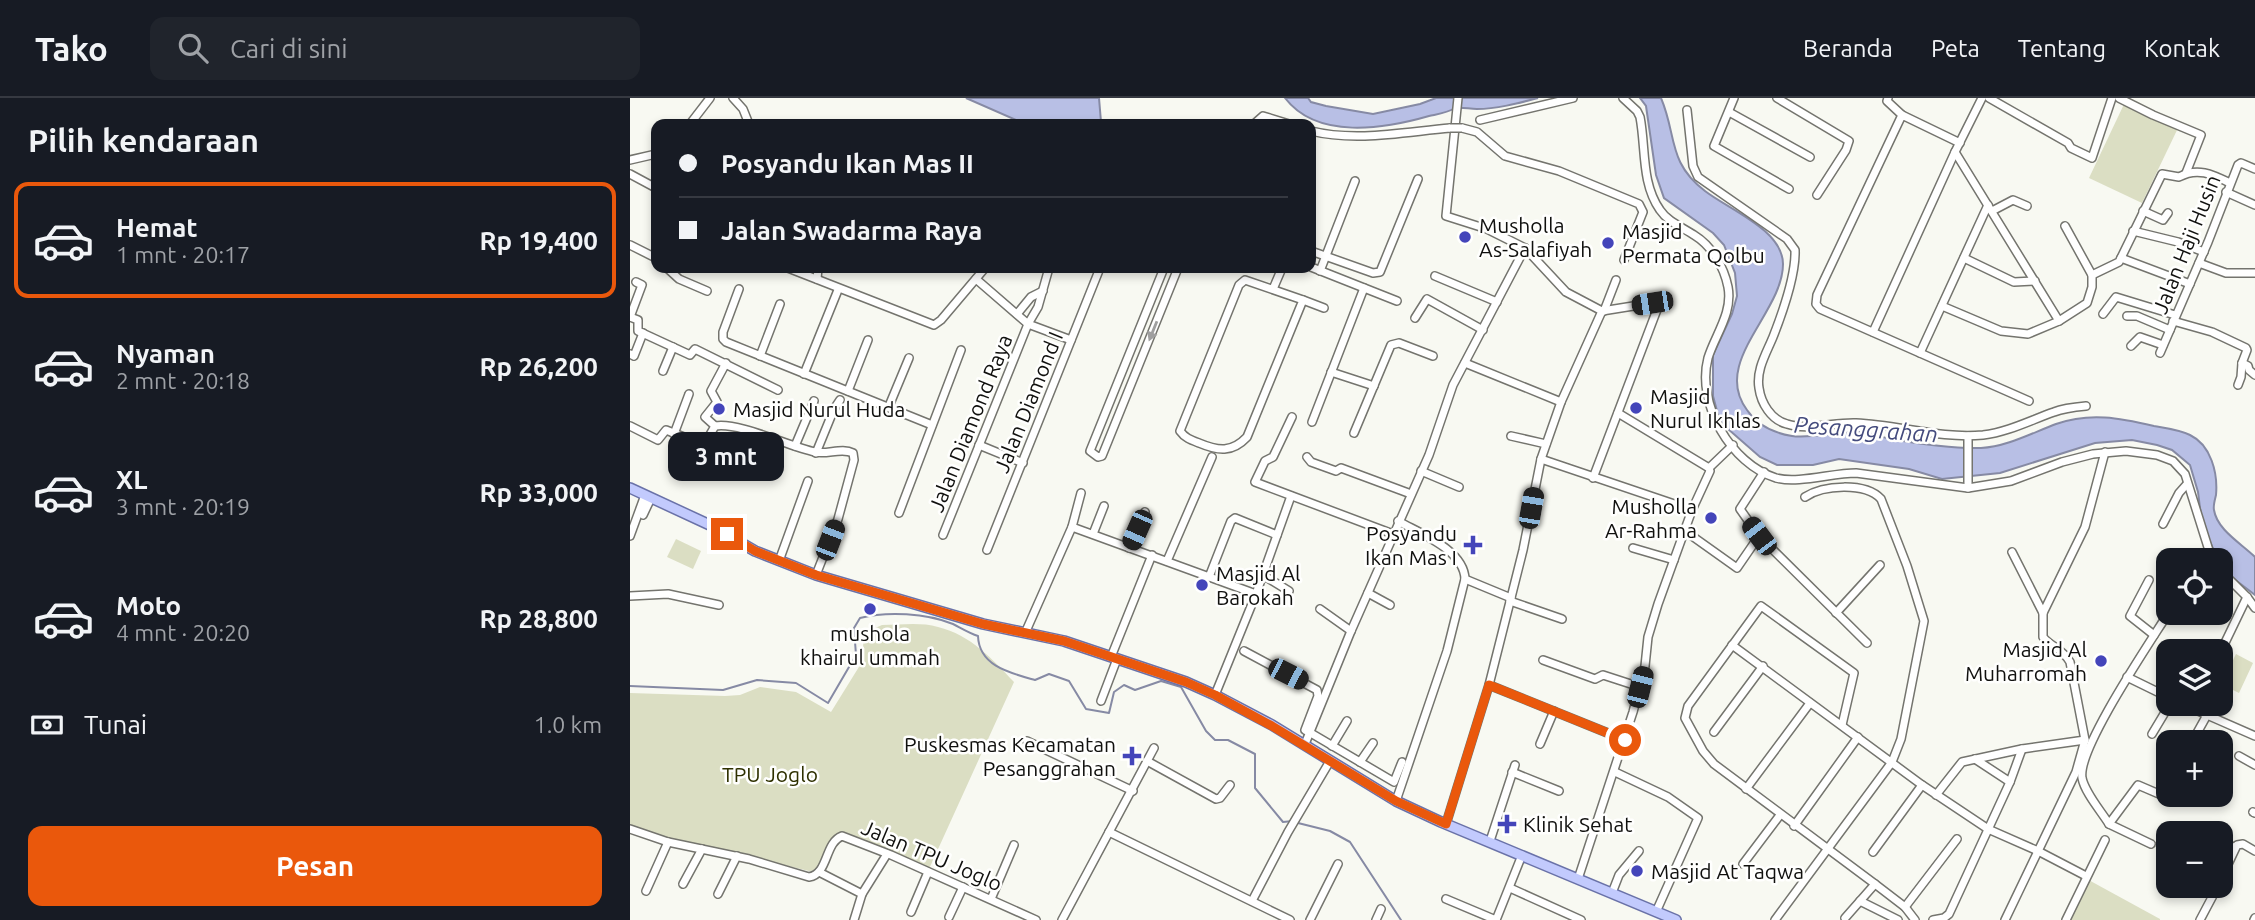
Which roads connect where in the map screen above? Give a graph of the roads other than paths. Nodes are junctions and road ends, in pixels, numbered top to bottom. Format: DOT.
graph roads {
  1 [pos="710,98"];
  2 [pos="733,98"];
  3 [pos="1458,98"];
  4 [pos="1573,98"];
  5 [pos="1622,98"];
  6 [pos="1734,98"];
  7 [pos="1777,98"];
  8 [pos="1888,98"];
  9 [pos="1982,98"];
  10 [pos="1989,98"];
  11 [pos="2112,98"];
  12 [pos="2119,98"];
  13 [pos="1687,110"];
  14 [pos="1729,112"];
  15 [pos="1902,115"];
  16 [pos="694,119"];
  17 [pos="748,119"];
  18 [pos="1480,120"];
  19 [pos="1453,125"];
  20 [pos="1316,132"];
  21 [pos="1960,143"];
  22 [pos="1955,152"];
  23 [pos="651,155"];
  24 [pos="1810,157"];
  25 [pos="630,160"];
  26 [pos="2255,169"];
  27 [pos="2186,173"];
  28 [pos="630,174"];
  29 [pos="1418,179"];
  30 [pos="1355,181"];
  31 [pos="651,183"];
  32 [pos="2230,183"];
  33 [pos="1788,189"];
  34 [pos="2226,192"];
  35 [pos="1817,195"];
  36 [pos="2255,205"];
  37 [pos="2027,206"];
  38 [pos="1990,208"];
  39 [pos="2144,210"];
  40 [pos="2168,213"];
  41 [pos="2065,226"];
  42 [pos="2133,231"];
  43 [pos="630,244"];
  44 [pos="1525,248"];
  45 [pos="2204,252"];
  46 [pos="1316,253"];
  47 [pos="651,255"];
  48 [pos="1325,257"];
  49 [pos="1964,258"];
  50 [pos="2121,258"];
  51 [pos="1624,260"];
  52 [pos="2199,263"];
  53 [pos="1316,269"];
  54 [pos="1320,271"];
  55 [pos="672,273"];
  56 [pos="678,273"];
  57 [pos="801,273"];
  58 [pos="818,273"];
  59 [pos="981,273"];
  60 [pos="1048,273"];
  61 [pos="1098,273"];
  62 [pos="1162,273"];
  63 [pos="1176,273"];
  64 [pos="1280,273"];
  65 [pos="2255,273"];
  66 [pos="2092,275"];
  67 [pos="1435,276"];
  68 [pos="679,279"];
  69 [pos="817,279"];
  70 [pos="976,279"];
  71 [pos="1616,280"];
  72 [pos="2035,281"];
  73 [pos="636,282"];
  74 [pos="2190,284"];
  75 [pos="1364,288"];
  76 [pos="739,289"];
  77 [pos="838,289"];
  78 [pos="1273,289"];
  79 [pos="707,291"];
  80 [pos="1043,291"];
  81 [pos="1303,300"];
  82 [pos="1397,301"];
  83 [pos="1497,302"];
  84 [pos="780,304"];
  85 [pos="1942,306"];
  86 [pos="1324,308"];
  87 [pos="1603,311"];
  88 [pos="1017,314"];
  89 [pos="2103,314"];
  90 [pos="2127,316"];
  91 [pos="630,317"];
  92 [pos="1415,318"];
  93 [pos="2174,318"];
  94 [pos="2059,321"];
  95 [pos="1028,324"];
  96 [pos="1483,330"];
  97 [pos="2170,330"];
  98 [pos="1873,332"];
  99 [pos="643,333"];
  100 [pos="868,340"];
  101 [pos="1071,340"];
  102 [pos="2131,346"];
  103 [pos="673,347"];
  104 [pos="2251,348"];
  105 [pos="961,350"];
  106 [pos="1920,353"];
  107 [pos="630,354"];
  108 [pos="760,356"];
  109 [pos="1433,356"];
  110 [pos="909,358"];
  111 [pos="726,363"];
  112 [pos="1465,363"];
  113 [pos="2242,363"];
  114 [pos="663,371"];
  115 [pos="1331,372"];
  116 [pos="804,374"];
  117 [pos="2255,375"];
  118 [pos="2238,385"];
  119 [pos="1374,386"];
  120 [pos="778,390"];
  121 [pos="848,391"];
  122 [pos="689,394"];
  123 [pos="840,400"];
  124 [pos="814,401"];
  125 [pos="2029,401"];
  126 [pos="1561,402"];
  127 [pos="889,406"];
  128 [pos="2086,406"];
  129 [pos="1618,413"];
  130 [pos="1292,417"];
  131 [pos="1311,422"];
  132 [pos="715,425"];
  133 [pos="932,425"];
  134 [pos="630,426"];
  135 [pos="674,433"];
  136 [pos="1354,433"];
  137 [pos="1511,436"];
  138 [pos="1968,438"];
  139 [pos="1546,444"];
  140 [pos="979,445"];
  141 [pos="1733,445"];
  142 [pos="795,446"];
  143 [pos="2105,452"];
  144 [pos="816,453"];
  145 [pos="1212,457"];
  146 [pos="1307,457"];
  147 [pos="1541,458"];
  148 [pos="1023,463"];
  149 [pos="1709,468"];
  150 [pos="1421,471"];
  151 [pos="1764,472"];
  152 [pos="1593,478"];
  153 [pos="808,481"];
  154 [pos="2187,484"];
  155 [pos="1968,486"];
  156 [pos="1460,487"];
  157 [pos="630,488"];
  158 [pos="1081,493"];
  159 [pos="1411,494"];
  160 [pos="1291,496"];
  161 [pos="648,497"];
  162 [pos="1805,497"];
  163 [pos="1104,506"];
  164 [pos="1692,510"];
  165 [pos="1144,512"];
  166 [pos="899,513"];
  167 [pos="643,515"];
  168 [pos="1398,521"];
  169 [pos="2163,524"];
  170 [pos="1072,527"];
  171 [pos="1685,531"];
  172 [pos="1093,534"];
  173 [pos="1393,534"];
  174 [pos="943,535"];
  175 [pos="1277,535"];
  176 [pos="630,536"];
  177 [pos="1759,536"];
  178 [pos="1129,548"];
  179 [pos="1633,548"];
  180 [pos="2208,548"];
  181 [pos="987,550"];
  182 [pos="2012,552"];
  183 [pos="1152,555"];
  184 [pos="1674,560"];
  185 [pos="779,561"];
  186 [pos="1167,561"];
  187 [pos="1880,565"];
  188 [pos="1261,574"];
  189 [pos="816,575"];
  190 [pos="1209,577"];
  191 [pos="1465,579"];
  192 [pos="2150,580"];
  193 [pos="2233,583"];
  194 [pos="1289,591"];
  195 [pos="1368,593"];
  196 [pos="1256,594"];
  197 [pos="630,596"];
  198 [pos="2247,597"];
  199 [pos="1510,599"];
  200 [pos="719,605"];
  201 [pos="1391,605"];
  202 [pos="2255,608"];
  203 [pos="1320,609"];
  204 [pos="1836,613"];
  205 [pos="2043,613"];
  206 [pos="1562,619"];
  207 [pos="2161,625"];
  208 [pos="1026,631"];
  209 [pos="1351,631"];
  210 [pos="2154,635"];
  211 [pos="2227,639"];
  212 [pos="1867,643"];
  213 [pos="1732,645"];
  214 [pos="1244,651"];
  215 [pos="1114,658"];
  216 [pos="1543,660"];
  217 [pos="1763,666"];
  218 [pos="2127,677"];
  219 [pos="1489,685"];
  220 [pos="1640,687"];
  221 [pos="2156,691"];
  222 [pos="1215,695"];
  223 [pos="1101,701"];
  224 [pos="1811,703"];
  225 [pos="1554,711"];
  226 [pos="2163,716"];
  227 [pos="2209,716"];
  228 [pos="1347,721"];
  229 [pos="1842,725"];
  230 [pos="1309,732"];
  231 [pos="1714,732"];
  232 [pos="2152,734"];
  233 [pos="2085,736"];
  234 [pos="2255,736"];
  235 [pos="1857,737"];
  236 [pos="1625,740"];
  237 [pos="1027,741"];
  238 [pos="1373,743"];
  239 [pos="1305,744"];
  240 [pos="1540,744"];
  241 [pos="1332,746"];
  242 [pos="1154,748"];
  243 [pos="2022,749"];
  244 [pos="2239,756"];
  245 [pos="1975,758"];
  246 [pos="1147,761"];
  247 [pos="1330,761"];
  248 [pos="1360,762"];
  249 [pos="1402,762"];
  250 [pos="1892,762"];
  251 [pos="2255,765"];
  252 [pos="1615,772"];
  253 [pos="2010,782"];
  254 [pos="1230,785"];
  255 [pos="1922,785"];
  256 [pos="1746,789"];
  257 [pos="1133,791"];
  258 [pos="1559,791"];
  259 [pos="2156,793"];
  260 [pos="1936,795"];
  261 [pos="1396,801"];
  262 [pos="1780,815"];
  263 [pos="1446,824"];
  264 [pos="2109,824"];
  265 [pos="1794,826"];
  266 [pos="1988,829"];
  267 [pos="630,830"];
  268 [pos="1109,832"];
  269 [pos="1956,839"];
  270 [pos="2105,840"];
  271 [pos="1490,841"];
  272 [pos="668,842"];
  273 [pos="2151,844"];
  274 [pos="1014,845"];
  275 [pos="2235,848"];
  276 [pos="702,849"];
  277 [pos="1828,850"];
  278 [pos="1639,851"];
  279 [pos="2038,851"];
  280 [pos="2255,851"];
  281 [pos="1872,852"];
  282 [pos="2233,852"];
  283 [pos="887,853"];
  284 [pos="1522,855"];
  285 [pos="737,856"];
  286 [pos="1338,864"];
  287 [pos="1743,864"];
  288 [pos="819,872"];
  289 [pos="928,872"];
  290 [pos="2087,876"];
  291 [pos="1578,879"];
  292 [pos="683,884"];
  293 [pos="1875,884"];
  294 [pos="963,887"];
  295 [pos="1510,888"];
  296 [pos="646,891"];
  297 [pos="718,894"];
  298 [pos="862,894"];
  299 [pos="1612,894"];
  300 [pos="2212,898"];
  301 [pos="991,899"];
  302 [pos="1446,899"];
  303 [pos="1252,901"];
  304 [pos="1860,901"];
  305 [pos="1905,907"];
  306 [pos="1381,909"];
  307 [pos="911,912"];
  308 [pos="1656,912"];
  309 [pos="949,917"];
  310 [pos="1845,918"];
  311 [pos="855,920"];
  312 [pos="1036,920"];
  313 [pos="1062,920"];
  314 [pos="1290,920"];
  315 [pos="1310,920"];
  316 [pos="1376,920"];
  317 [pos="1496,920"];
  318 [pos="1581,920"];
  319 [pos="1676,920"];
  320 [pos="1775,920"];
  321 [pos="1898,920"];
  322 [pos="1915,920"];
  323 [pos="1933,920"];
  324 [pos="2005,920"];
  325 [pos="2066,920"];
  326 [pos="2200,920"];
  1 -- 16 [label="street"];
  2 -- 17 [label="street"];
  3 -- 19 [label="street"];
  4 -- 18 [label="street"];
  5 -- 141 [label="street"];
  6 -- 14 [label="street"];
  7 -- 35 [label="street"];
  8 -- 15 [label="street"];
  9 -- 21 [label="street"];
  10 -- 11 [label="street"];
  12 -- 27 [label="street"];
  13 -- 138 [label="street"];
  14 -- 24 [label="street"];
  14 -- 33 [label="street"];
  15 -- 21 [label="street"];
  15 -- 98 [label="street"];
  19 -- 20 [label="street"];
  19 -- 44 [label="street"];
  19 -- 51 [label="street, bridge"];
  21 -- 22 [label="street"];
  22 -- 38 [label="street"];
  22 -- 98 [label="street"];
  23 -- 25 [label="street"];
  26 -- 32 [label="street, Jalan Haji Husin"];
  27 -- 32 [label="street"];
  27 -- 39 [label="street"];
  28 -- 31 [label="street"];
  29 -- 48 [label="street"];
  30 -- 48 [label="street"];
  32 -- 34 [label="street, Jalan Haji Husin"];
  34 -- 36 [label="street"];
  34 -- 45 [label="street, Jalan Haji Husin"];
  37 -- 38 [label="street"];
  38 -- 49 [label="street"];
  38 -- 72 [label="street"];
  39 -- 40 [label="street"];
  39 -- 42 [label="street"];
  41 -- 66 [label="street"];
  42 -- 45 [label="street"];
  42 -- 50 [label="street"];
  43 -- 47 [label="street"];
  44 -- 83 [label="street"];
  44 -- 87 [label="street"];
  45 -- 52 [label="street, Jalan Haji Husin"];
  46 -- 48 [label="street"];
  48 -- 54 [label="street"];
  49 -- 72 [label="street"];
  49 -- 85 [label="street"];
  50 -- 66 [label="street"];
  50 -- 74 [label="street"];
  52 -- 65 [label="street"];
  52 -- 74 [label="street, Jalan Haji Husin"];
  53 -- 54 [label="street"];
  54 -- 75 [label="street"];
  55 -- 68 [label="street"];
  56 -- 68 [label="street"];
  57 -- 69 [label="street"];
  58 -- 69 [label="street"];
  59 -- 70 [label="street"];
  60 -- 80 [label="street, Jalan Diamond Raya"];
  61 -- 101 [label="street, Jalan Diamond I"];
  63 -- 62 [label="street, one-way"];
  64 -- 78 [label="street"];
  66 -- 94 [label="street"];
  67 -- 83 [label="street"];
  68 -- 79 [label="street"];
  69 -- 77 [label="street"];
  70 -- 77 [label="street"];
  70 -- 88 [label="street, Jalan Diamond Raya"];
  71 -- 87 [label="street"];
  72 -- 94 [label="street"];
  73 -- 91 [label="street"];
  74 -- 93 [label="street, Jalan Haji Husin"];
  75 -- 82 [label="street"];
  75 -- 115 [label="street"];
  76 -- 108 [label="street"];
  77 -- 116 [label="street"];
  78 -- 81 [label="street"];
  78 -- 81 [label="street"];
  80 -- 88 [label="street"];
  80 -- 95 [label="street, Jalan Diamond Raya"];
  81 -- 86 [label="street"];
  83 -- 96 [label="street"];
  84 -- 108 [label="street"];
  85 -- 94 [label="street"];
  85 -- 106 [label="street"];
  87 -- 126 [label="street"];
  87 -- 129 [label="street"];
  88 -- 95 [label="street, Jalan Diamond Raya"];
  89 -- 93 [label="street"];
  90 -- 97 [label="street"];
  91 -- 99 [label="street"];
  92 -- 96 [label="street"];
  93 -- 97 [label="street, Jalan Haji Husin"];
  93 -- 104 [label="street"];
  95 -- 101 [label="street, Jalan Diamond Raya"];
  95 -- 140 [label="street, Jalan Diamond Raya"];
  96 -- 112 [label="street"];
  97 -- 102 [label="street, Jalan Haji Husin"];
  98 -- 106 [label="street"];
  99 -- 103 [label="street"];
  99 -- 107 [label="street"];
  100 -- 121 [label="street"];
  101 -- 148 [label="street, Jalan Diamond I"];
  103 -- 111 [label="street"];
  103 -- 114 [label="street"];
  104 -- 113 [label="street"];
  105 -- 133 [label="street"];
  106 -- 125 [label="street"];
  108 -- 116 [label="street"];
  109 -- 119 [label="street"];
  110 -- 127 [label="street"];
  111 -- 120 [label="street"];
  111 -- 132 [label="street"];
  112 -- 126 [label="street"];
  112 -- 150 [label="street"];
  113 -- 117 [label="street"];
  113 -- 118 [label="street"];
  115 -- 119 [label="street"];
  115 -- 131 [label="street"];
  116 -- 121 [label="street"];
  119 -- 136 [label="street"];
  121 -- 127 [label="street"];
  122 -- 135 [label="street"];
  123 -- 144 [label="street"];
  124 -- 142 [label="street"];
  126 -- 139 [label="street"];
  127 -- 133 [label="street"];
  128 -- 138 [label="street"];
  129 -- 149 [label="street"];
  129 -- 152 [label="street"];
  130 -- 160 [label="street"];
  132 -- 135 [label="street"];
  132 -- 142 [label="street"];
  133 -- 166 [label="street"];
  134 -- 135 [label="street"];
  137 -- 139 [label="street"];
  138 -- 155 [label="street"];
  139 -- 147 [label="street"];
  140 -- 148 [label="street"];
  140 -- 174 [label="street, Jalan Diamond Raya"];
  141 -- 149 [label="street"];
  141 -- 151 [label="street"];
  142 -- 144 [label="street"];
  143 -- 154 [label="street"];
  143 -- 155 [label="street"];
  143 -- 205 [label="street"];
  144 -- 189 [label="street"];
  145 -- 186 [label="street"];
  146 -- 159 [label="street"];
  147 -- 152 [label="street"];
  147 -- 199 [label="street"];
  148 -- 181 [label="street, Jalan Diamond I"];
  149 -- 164 [label="street"];
  150 -- 156 [label="street"];
  150 -- 159 [label="street"];
  151 -- 155 [label="street"];
  151 -- 177 [label="street"];
  152 -- 164 [label="street"];
  153 -- 185 [label="street"];
  154 -- 169 [label="street"];
  154 -- 180 [label="street"];
  157 -- 161 [label="main road"];
  158 -- 170 [label="street"];
  159 -- 168 [label="street"];
  160 -- 173 [label="street"];
  160 -- 175 [label="street"];
  161 -- 167 [label="street"];
  161 -- 176 [label="street"];
  161 -- 185 [label="main road"];
  162 -- 250 [label="street"];
  163 -- 172 [label="street"];
  164 -- 171 [label="street"];
  165 -- 178 [label="street"];
  168 -- 173 [label="street"];
  168 -- 191 [label="street"];
  170 -- 172 [label="street"];
  170 -- 208 [label="street"];
  171 -- 177 [label="street"];
  171 -- 184 [label="street"];
  172 -- 178 [label="street"];
  173 -- 195 [label="street"];
  175 -- 188 [label="street"];
  175 -- 190 [label="street"];
  177 -- 204 [label="street"];
  178 -- 183 [label="street"];
  179 -- 184 [label="street"];
  182 -- 205 [label="street"];
  183 -- 186 [label="street"];
  183 -- 215 [label="street"];
  184 -- 220 [label="street"];
  185 -- 189 [label="main road"];
  186 -- 190 [label="street"];
  187 -- 204 [label="street"];
  188 -- 194 [label="street"];
  188 -- 196 [label="street"];
  189 -- 208 [label="main road"];
  190 -- 196 [label="street"];
  191 -- 199 [label="street"];
  191 -- 261 [label="street"];
  192 -- 210 [label="street"];
  193 -- 198 [label="street"];
  195 -- 201 [label="street"];
  195 -- 209 [label="street"];
  196 -- 222 [label="street"];
  197 -- 200 [label="street"];
  198 -- 202 [label="street"];
  198 -- 211 [label="street"];
  199 -- 206 [label="street"];
  199 -- 219 [label="street"];
  203 -- 209 [label="street"];
  204 -- 212 [label="street"];
  205 -- 233 [label="street"];
  207 -- 210 [label="street"];
  208 -- 215 [label="main road"];
  209 -- 230 [label="street"];
  210 -- 218 [label="street"];
  213 -- 217 [label="street"];
  213 -- 229 [label="street"];
  213 -- 256 [label="street"];
  214 -- 230 [label="street"];
  215 -- 222 [label="main road"];
  215 -- 223 [label="street"];
  216 -- 220 [label="street"];
  217 -- 224 [label="street"];
  217 -- 231 [label="street"];
  218 -- 221 [label="street"];
  218 -- 264 [label="street"];
  219 -- 225 [label="street"];
  219 -- 263 [label="street"];
  220 -- 236 [label="street"];
  222 -- 239 [label="main road"];
  224 -- 229 [label="street"];
  224 -- 256 [label="street"];
  225 -- 236 [label="street"];
  225 -- 240 [label="street"];
  226 -- 232 [label="street"];
  227 -- 234 [label="street"];
  228 -- 241 [label="street"];
  229 -- 235 [label="street"];
  230 -- 239 [label="street"];
  230 -- 241 [label="street"];
  233 -- 243 [label="street"];
  233 -- 279 [label="street"];
  235 -- 250 [label="street"];
  235 -- 265 [label="street"];
  236 -- 252 [label="street"];
  237 -- 257 [label="street"];
  238 -- 248 [label="street"];
  239 -- 247 [label="main road"];
  241 -- 248 [label="street"];
  242 -- 246 [label="street"];
  243 -- 245 [label="street"];
  243 -- 253 [label="street"];
  244 -- 251 [label="street"];
  245 -- 253 [label="street"];
  245 -- 260 [label="street"];
  246 -- 254 [label="street"];
  246 -- 257 [label="street"];
  247 -- 261 [label="main road"];
  247 -- 303 [label="street"];
  248 -- 249 [label="street"];
  250 -- 255 [label="street"];
  250 -- 277 [label="street"];
  252 -- 291 [label="street"];
  252 -- 308 [label="street"];
  253 -- 266 [label="street"];
  255 -- 260 [label="street"];
  255 -- 281 [label="street"];
  256 -- 262 [label="street"];
  257 -- 268 [label="street"];
  258 -- 271 [label="street"];
  259 -- 264 [label="street"];
  260 -- 266 [label="street"];
  261 -- 263 [label="main road"];
  262 -- 265 [label="street"];
  262 -- 287 [label="street"];
  263 -- 271 [label="main road"];
  264 -- 273 [label="street"];
  265 -- 277 [label="street"];
  266 -- 279 [label="street"];
  266 -- 323 [label="street"];
  267 -- 272 [label="street"];
  268 -- 303 [label="street"];
  268 -- 313 [label="street"];
  269 -- 305 [label="street"];
  270 -- 290 [label="street"];
  271 -- 284 [label="main road"];
  272 -- 276 [label="street"];
  272 -- 296 [label="street"];
  274 -- 301 [label="street"];
  275 -- 280 [label="street"];
  275 -- 282 [label="street"];
  276 -- 285 [label="street"];
  276 -- 292 [label="street"];
  277 -- 293 [label="street"];
  277 -- 320 [label="street"];
  278 -- 299 [label="street"];
  279 -- 290 [label="street"];
  279 -- 324 [label="street"];
  283 -- 288 [label="street, Jalan TPU Joglo"];
  283 -- 289 [label="street, Jalan TPU Joglo"];
  283 -- 298 [label="street"];
  284 -- 291 [label="main road"];
  284 -- 295 [label="street"];
  285 -- 288 [label="street"];
  285 -- 297 [label="street"];
  286 -- 315 [label="street"];
  288 -- 298 [label="street"];
  289 -- 294 [label="street, Jalan TPU Joglo"];
  289 -- 307 [label="street"];
  290 -- 325 [label="street"];
  291 -- 299 [label="main road"];
  293 -- 304 [label="street"];
  293 -- 305 [label="street"];
  294 -- 301 [label="street, Jalan TPU Joglo"];
  294 -- 309 [label="street"];
  295 -- 317 [label="street"];
  295 -- 318 [label="street"];
  298 -- 311 [label="street"];
  299 -- 308 [label="main road"];
  300 -- 326 [label="street"];
  301 -- 312 [label="street, Jalan TPU Joglo"];
  302 -- 317 [label="street"];
  303 -- 314 [label="street"];
  304 -- 310 [label="street"];
  304 -- 321 [label="street"];
  305 -- 322 [label="street"];
  306 -- 316 [label="street"];
  308 -- 319 [label="main road"];
}
